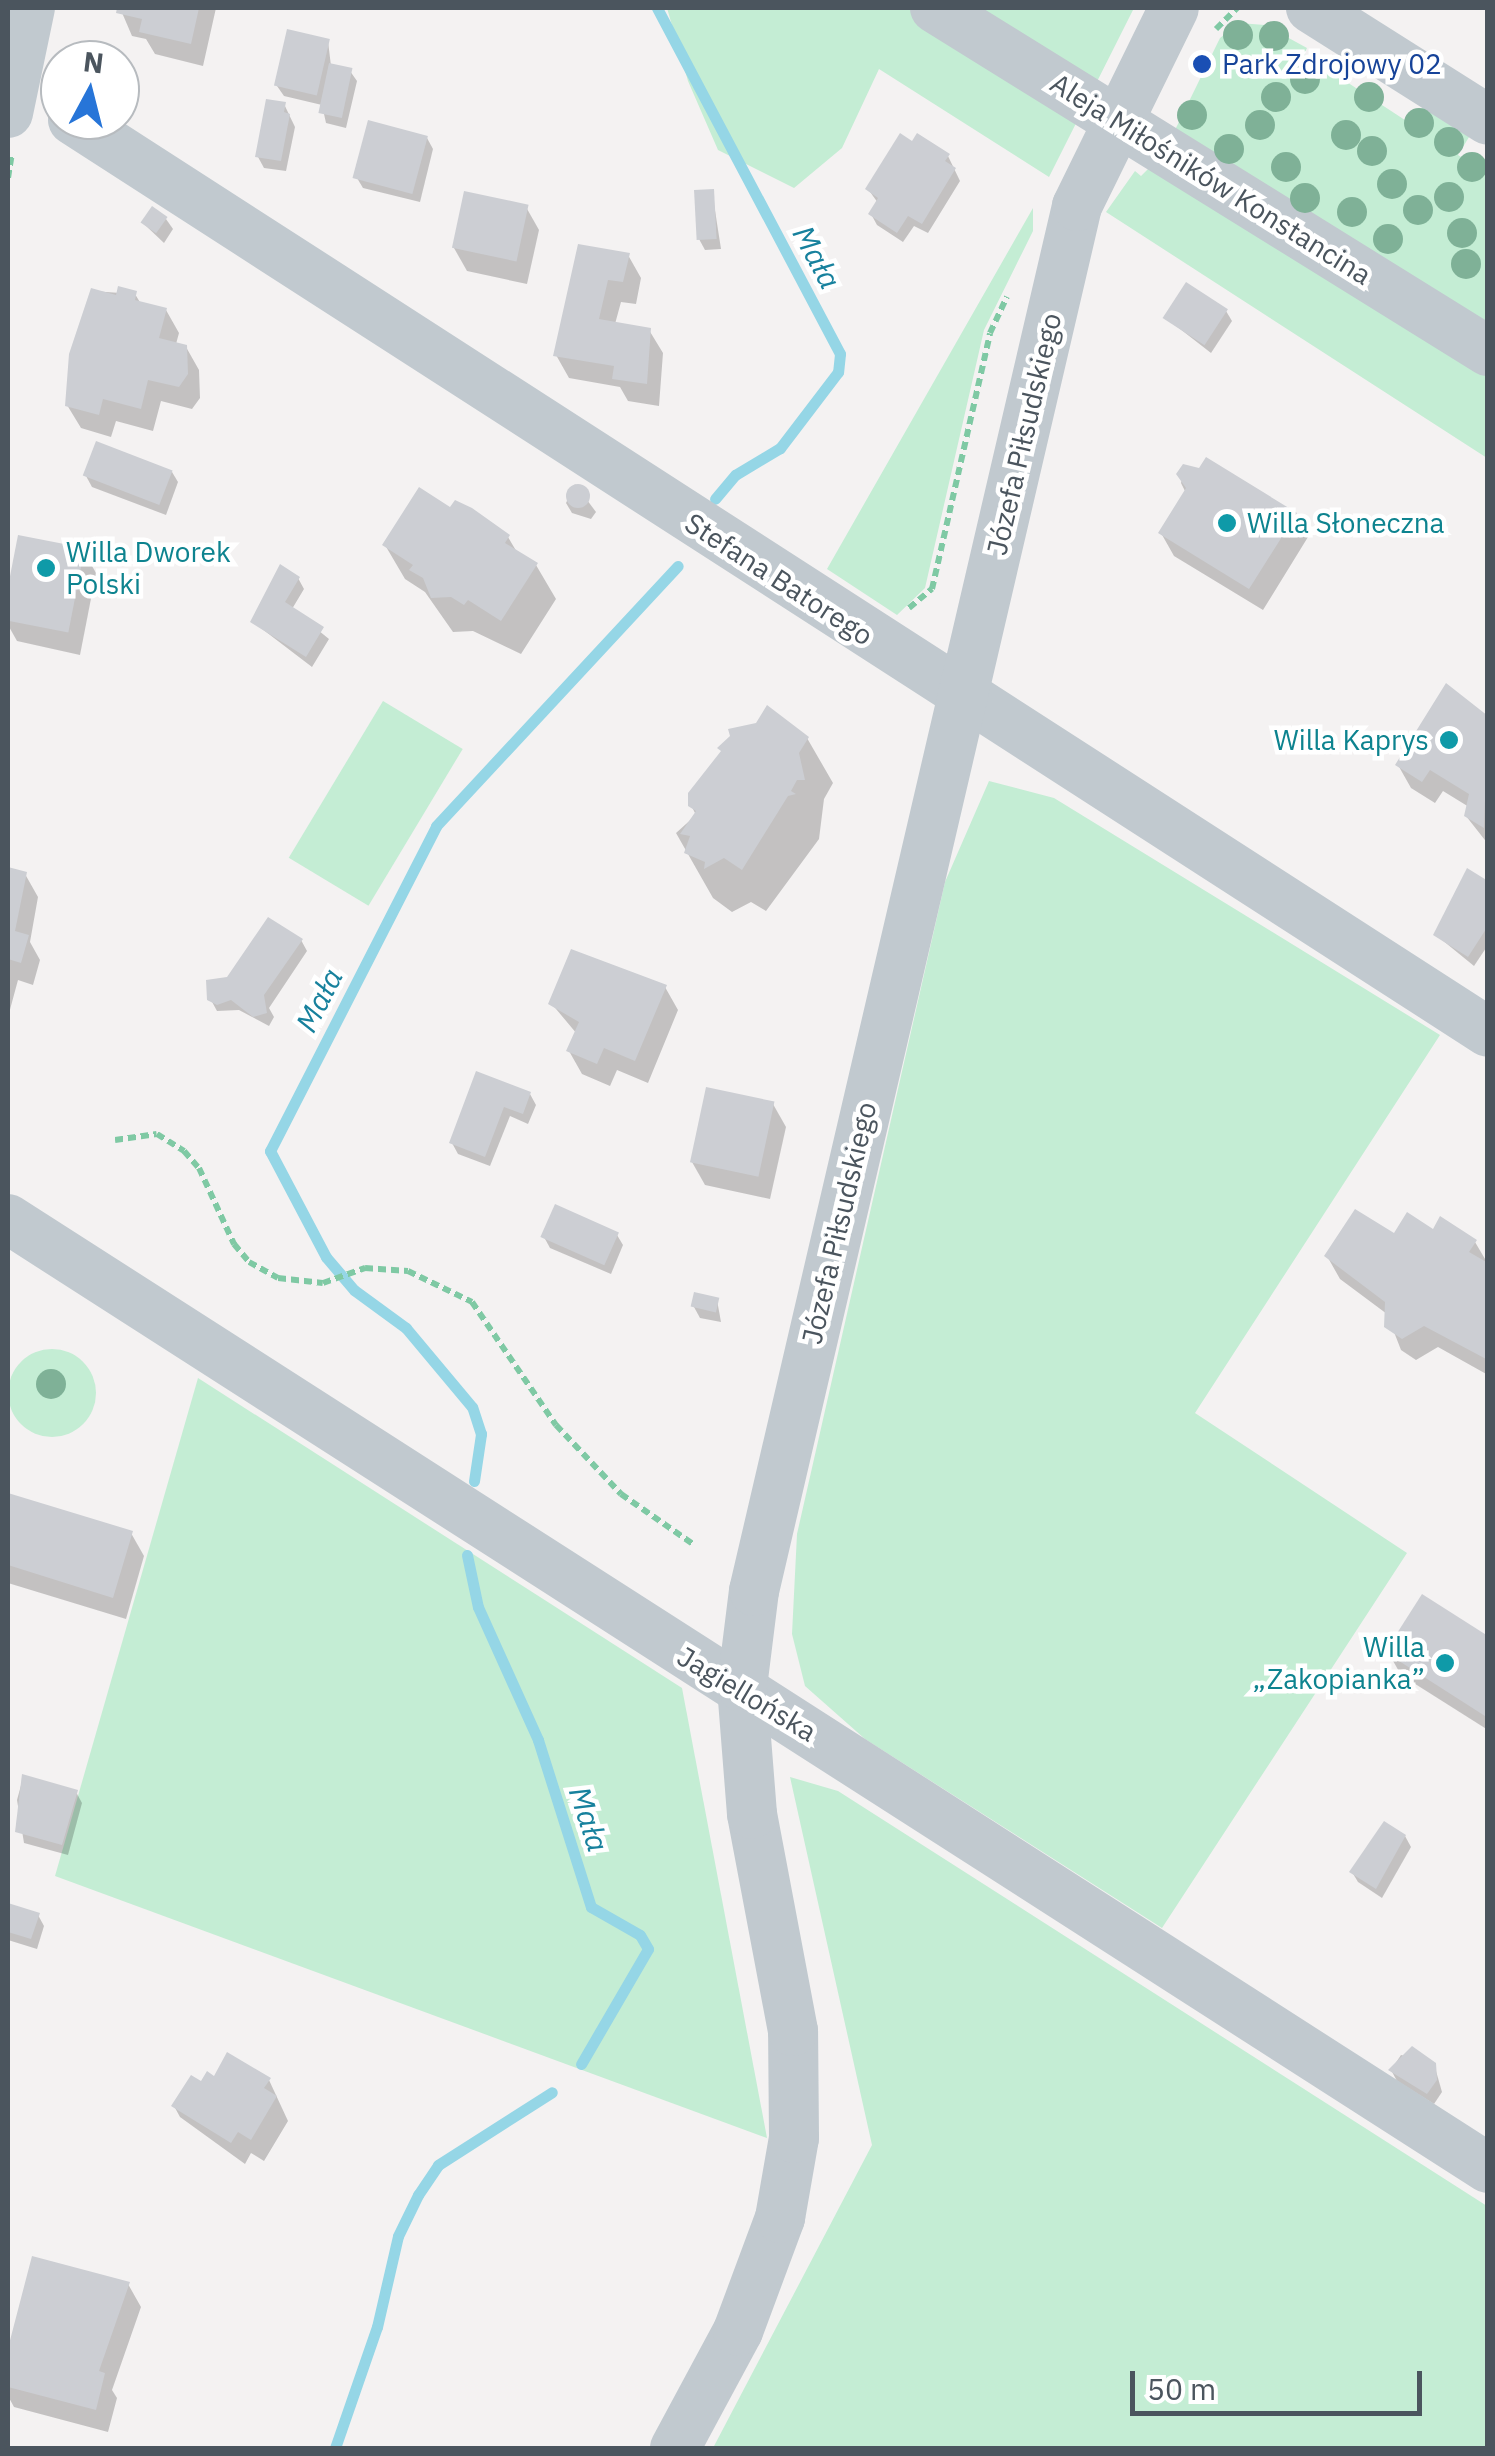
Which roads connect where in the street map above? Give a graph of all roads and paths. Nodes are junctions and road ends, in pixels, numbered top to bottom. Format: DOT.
graph roads {
  1 [pos="30,8"];
  2 [pos="935,8"];
  3 [pos="1174,8"];
  4 [pos="1311,8"];
  5 [pos="11,98"];
  6 [pos="40,106"];
  7 [pos="1116,120"];
  8 [pos="1488,120"];
  9 [pos="105,140"];
  10 [pos="1488,351"];
  11 [pos="962,698"];
  12 [pos="1488,1032"];
  13 [pos="115,1140"];
  14 [pos="8,1219"];
  15 [pos="693,1544"];
  16 [pos="742,1687"];
  17 [pos="1488,2168"];
  18 [pos="675,2448"];
  1 -- 5 [label="street"];
  2 -- 7 [label="street, Aleja Miłośników Konstancina"];
  3 -- 7 [label="street, Józefa Piłsudskiego"];
  4 -- 8 [label="street"];
  5 -- 6 [label="street"];
  7 -- 10 [label="street, Aleja Miłośników Konstancina"];
  7 -- 11 [label="street, Józefa Piłsudskiego"];
  9 -- 11 [label="street, Stefana Batorego"];
  11 -- 12 [label="street, Stefana Batorego"];
  11 -- 16 [label="street, Józefa Piłsudskiego"];
  13 -- 15 [label="path"];
  14 -- 16 [label="street, Jagiellońska"];
  16 -- 17 [label="street, Jagiellońska"];
  16 -- 18 [label="street, Józefa Piłsudskiego"];
}
